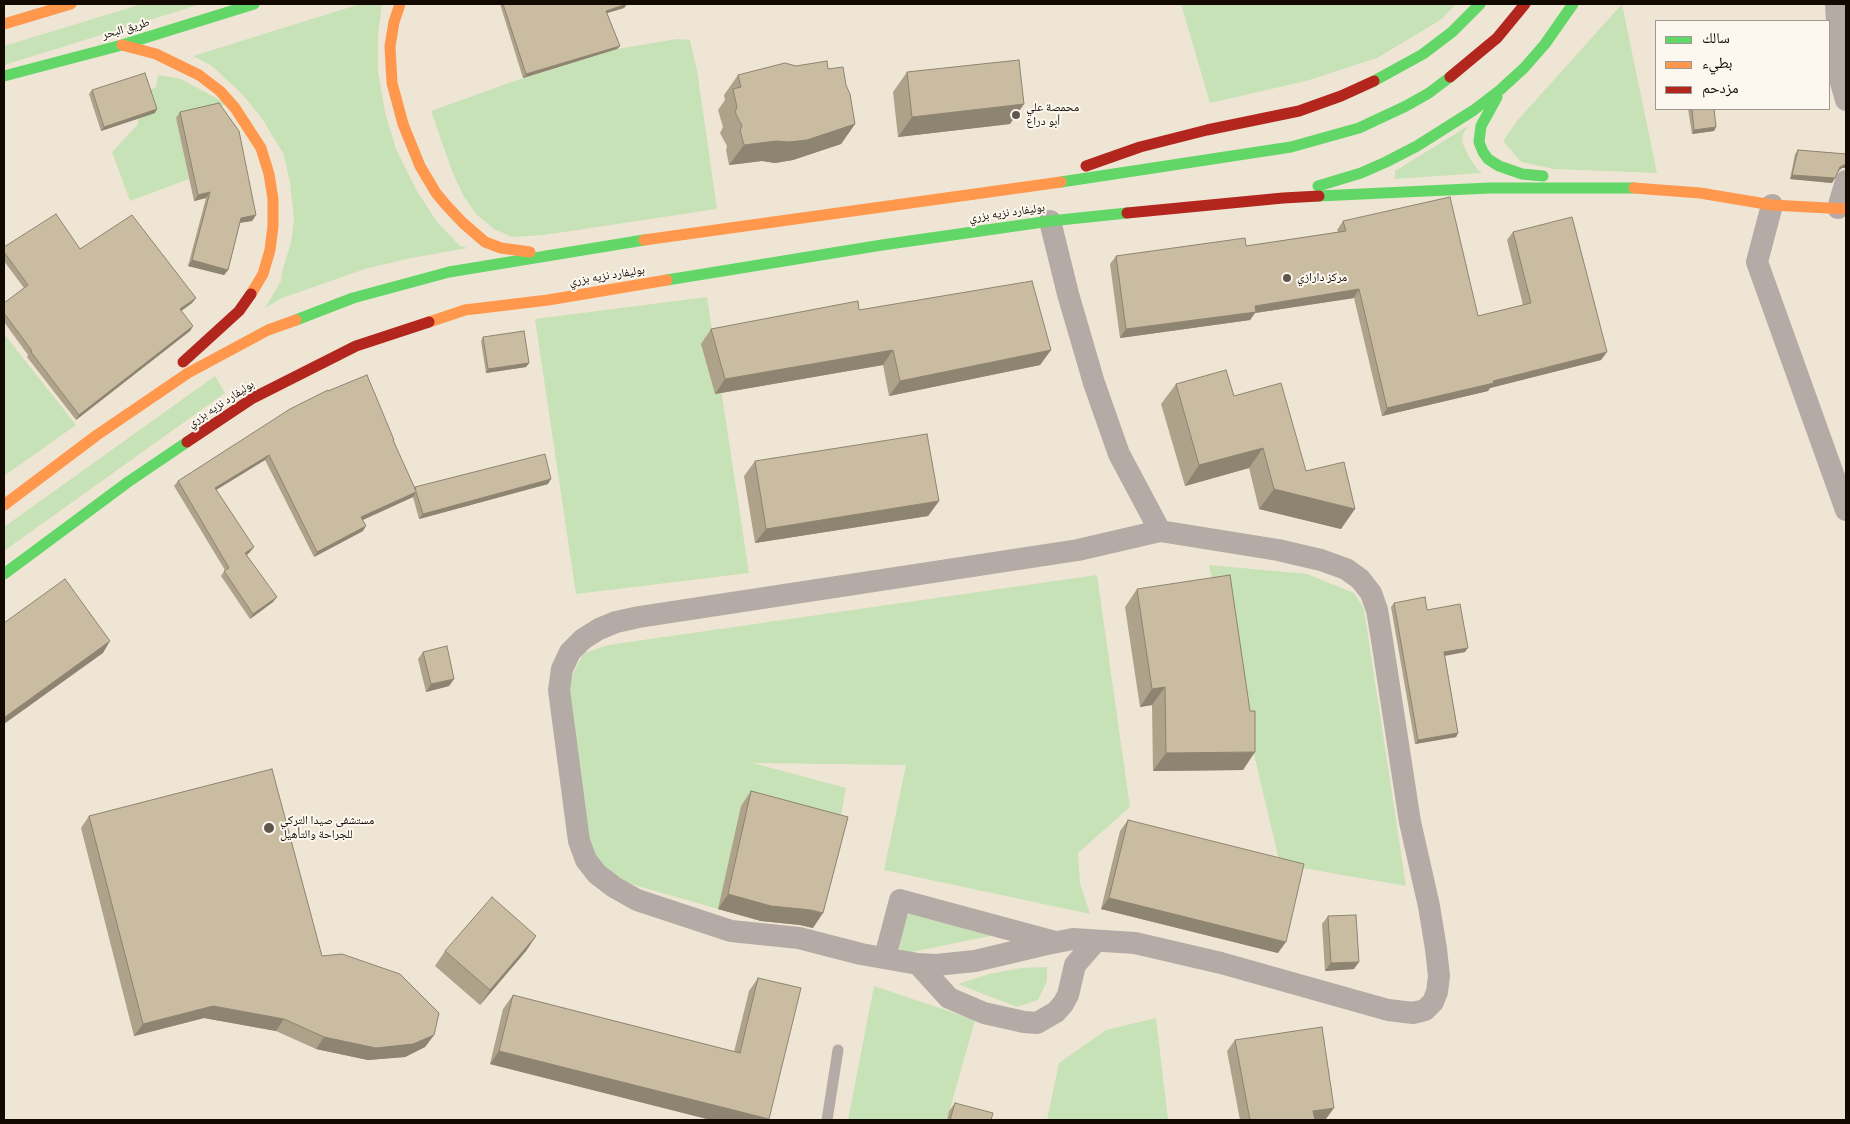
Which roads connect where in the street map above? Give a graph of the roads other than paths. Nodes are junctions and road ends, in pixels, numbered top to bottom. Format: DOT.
graph roads {
  1 [pos="71,4"];
  2 [pos="254,4"];
  3 [pos="400,4"];
  4 [pos="1480,4"];
  5 [pos="1525,4"];
  6 [pos="1574,4"];
  7 [pos="1836,4"];
  8 [pos="4,24"];
  9 [pos="122,45"];
  10 [pos="4,76"];
  11 [pos="1511,80"];
  12 [pos="1846,100"];
  13 [pos="1846,180"];
  14 [pos="1024,188"];
  15 [pos="1634,188"];
  16 [pos="1283,198"];
  17 [pos="1772,205"];
  18 [pos="1842,208"];
  19 [pos="1050,221"];
  20 [pos="557,254"];
  21 [pos="97,435"];
  22 [pos="4,505"];
  23 [pos="1846,510"];
  24 [pos="1160,531"];
  25 [pos="4,574"];
  26 [pos="1096,941"];
  27 [pos="1055,942"];
  28 [pos="885,957"];
  29 [pos="918,964"];
  30 [pos="838,1050"];
  31 [pos="827,1120"];
  1 -- 8 [label="main road"];
  2 -- 9 [label="main road, طريق البحر"];
  3 -- 20 [label="main road"];
  4 -- 14 [label="main road"];
  5 -- 14 [label="main road, بوليفارد نزيه بزري"];
  6 -- 11 [label="main road"];
  7 -- 12 [label="street"];
  9 -- 10 [label="main road, طريق البحر"];
  9 -- 21 [label="main road"];
  11 -- 15 [label="main road"];
  11 -- 16 [label="main road"];
  13 -- 18 [label="street"];
  14 -- 20 [label="main road, بوليفارد نزيه بزري"];
  15 -- 16 [label="main road"];
  15 -- 17 [label="main road"];
  16 -- 19 [label="main road, بوليفارد نزيه بزري"];
  17 -- 18 [label="main road"];
  17 -- 23 [label="street"];
  19 -- 24 [label="street"];
  19 -- 25 [label="main road, بوليفارد نزيه بزري"];
  20 -- 21 [label="main road, بوليفارد نزيه بزري"];
  21 -- 22 [label="main road, بوليفارد نزيه بزري"];
  24 -- 26 [label="street"];
  24 -- 28 [label="street"];
  26 -- 27 [label="street"];
  26 -- 29 [label="street"];
  27 -- 28 [label="street"];
  27 -- 29 [label="street"];
  28 -- 29 [label="street"];
  30 -- 31 [label="lane"];
}
